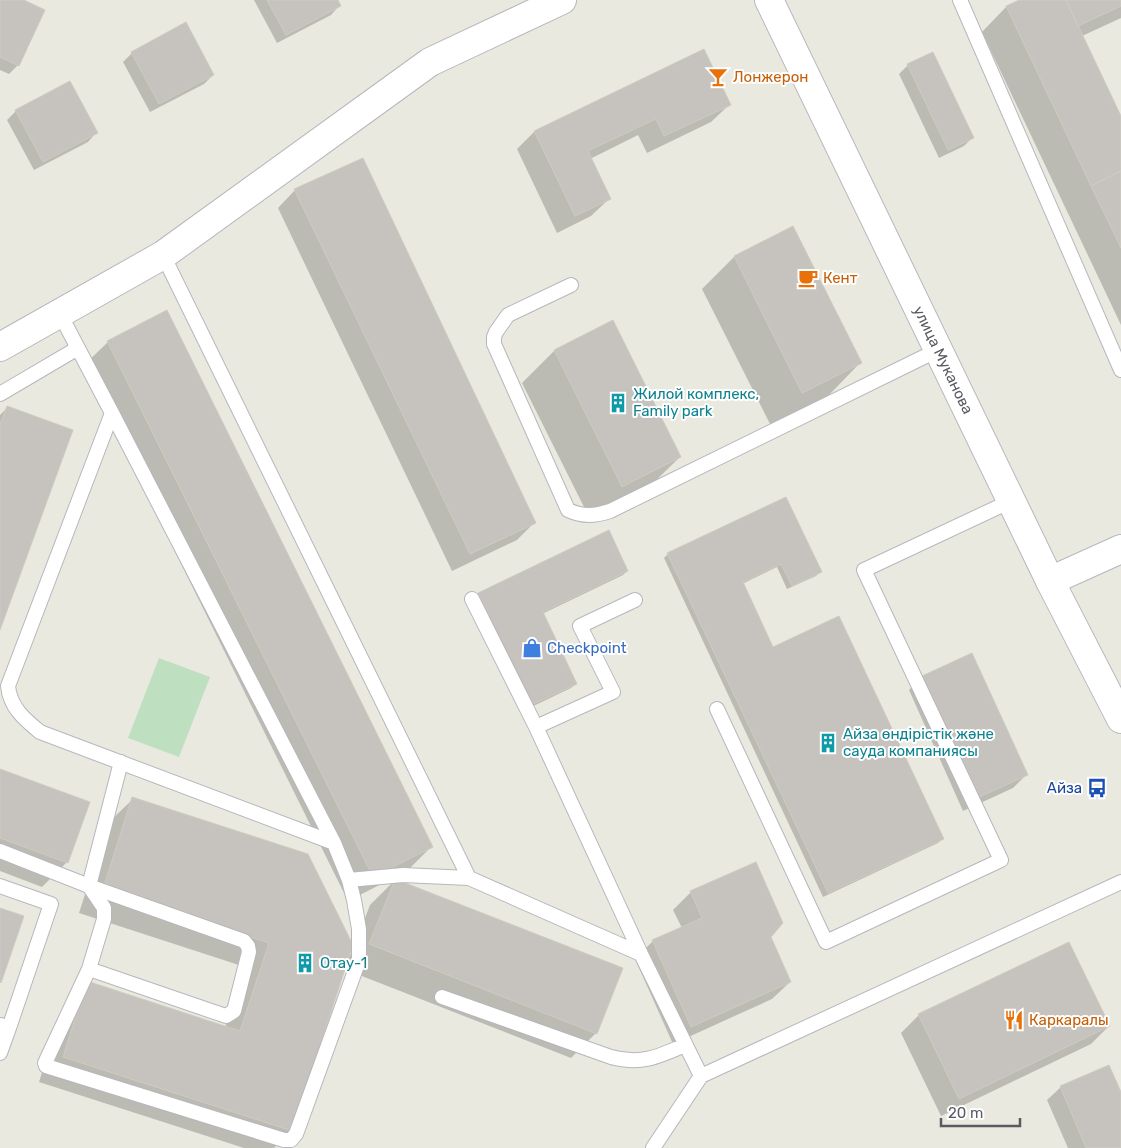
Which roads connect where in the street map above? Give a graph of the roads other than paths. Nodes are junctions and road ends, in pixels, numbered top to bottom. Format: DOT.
graph roads {
  1 [pos="562,0"];
  2 [pos="960,0"];
  3 [pos="776,2"];
  4 [pos="163,255"];
  5 [pos="570,285"];
  6 [pos="60,314"];
  7 [pos="0,348"];
  8 [pos="78,348"];
  9 [pos="938,350"];
  10 [pos="1121,370"];
  11 [pos="0,394"];
  12 [pos="112,413"];
  13 [pos="1011,501"];
  14 [pos="1121,549"];
  15 [pos="1050,581"];
  16 [pos="472,599"];
  17 [pos="635,600"];
  18 [pos="717,709"];
  19 [pos="1121,718"];
  20 [pos="536,727"];
  21 [pos="121,762"];
  22 [pos="334,843"];
  23 [pos="0,850"];
  24 [pos="469,878"];
  25 [pos="348,880"];
  26 [pos="1121,882"];
  27 [pos="0,886"];
  28 [pos="89,886"];
  29 [pos="641,954"];
  30 [pos="89,969"];
  31 [pos="442,997"];
  32 [pos="4,1026"];
  33 [pos="685,1045"];
  34 [pos="0,1053"];
  35 [pos="702,1076"];
  36 [pos="654,1148"];
  1 -- 4 [label="main road"];
  2 -- 10 [label="lane"];
  3 -- 9 [label="main road, улица Муканова"];
  4 -- 6 [label="main road"];
  4 -- 24 [label="lane"];
  5 -- 9 [label="lane"];
  6 -- 7 [label="main road"];
  6 -- 8 [label="lane"];
  8 -- 11 [label="lane"];
  8 -- 12 [label="lane"];
  9 -- 13 [label="main road, улица Муканова"];
  12 -- 21 [label="lane"];
  12 -- 22 [label="lane"];
  13 -- 15 [label="main road, улица Муканова"];
  13 -- 18 [label="lane"];
  14 -- 15 [label="main road"];
  15 -- 19 [label="main road, улица Муканова"];
  16 -- 20 [label="lane"];
  17 -- 20 [label="lane"];
  20 -- 29 [label="lane"];
  21 -- 22 [label="lane"];
  21 -- 28 [label="lane"];
  22 -- 25 [label="lane"];
  23 -- 28 [label="lane"];
  24 -- 25 [label="lane"];
  24 -- 29 [label="lane"];
  25 -- 30 [label="lane"];
  26 -- 35 [label="lane"];
  27 -- 32 [label="lane"];
  28 -- 30 [label="lane"];
  28 -- 30 [label="lane"];
  29 -- 33 [label="lane"];
  31 -- 33 [label="lane"];
  32 -- 34 [label="lane"];
  33 -- 35 [label="lane"];
  35 -- 36 [label="lane"];
}
